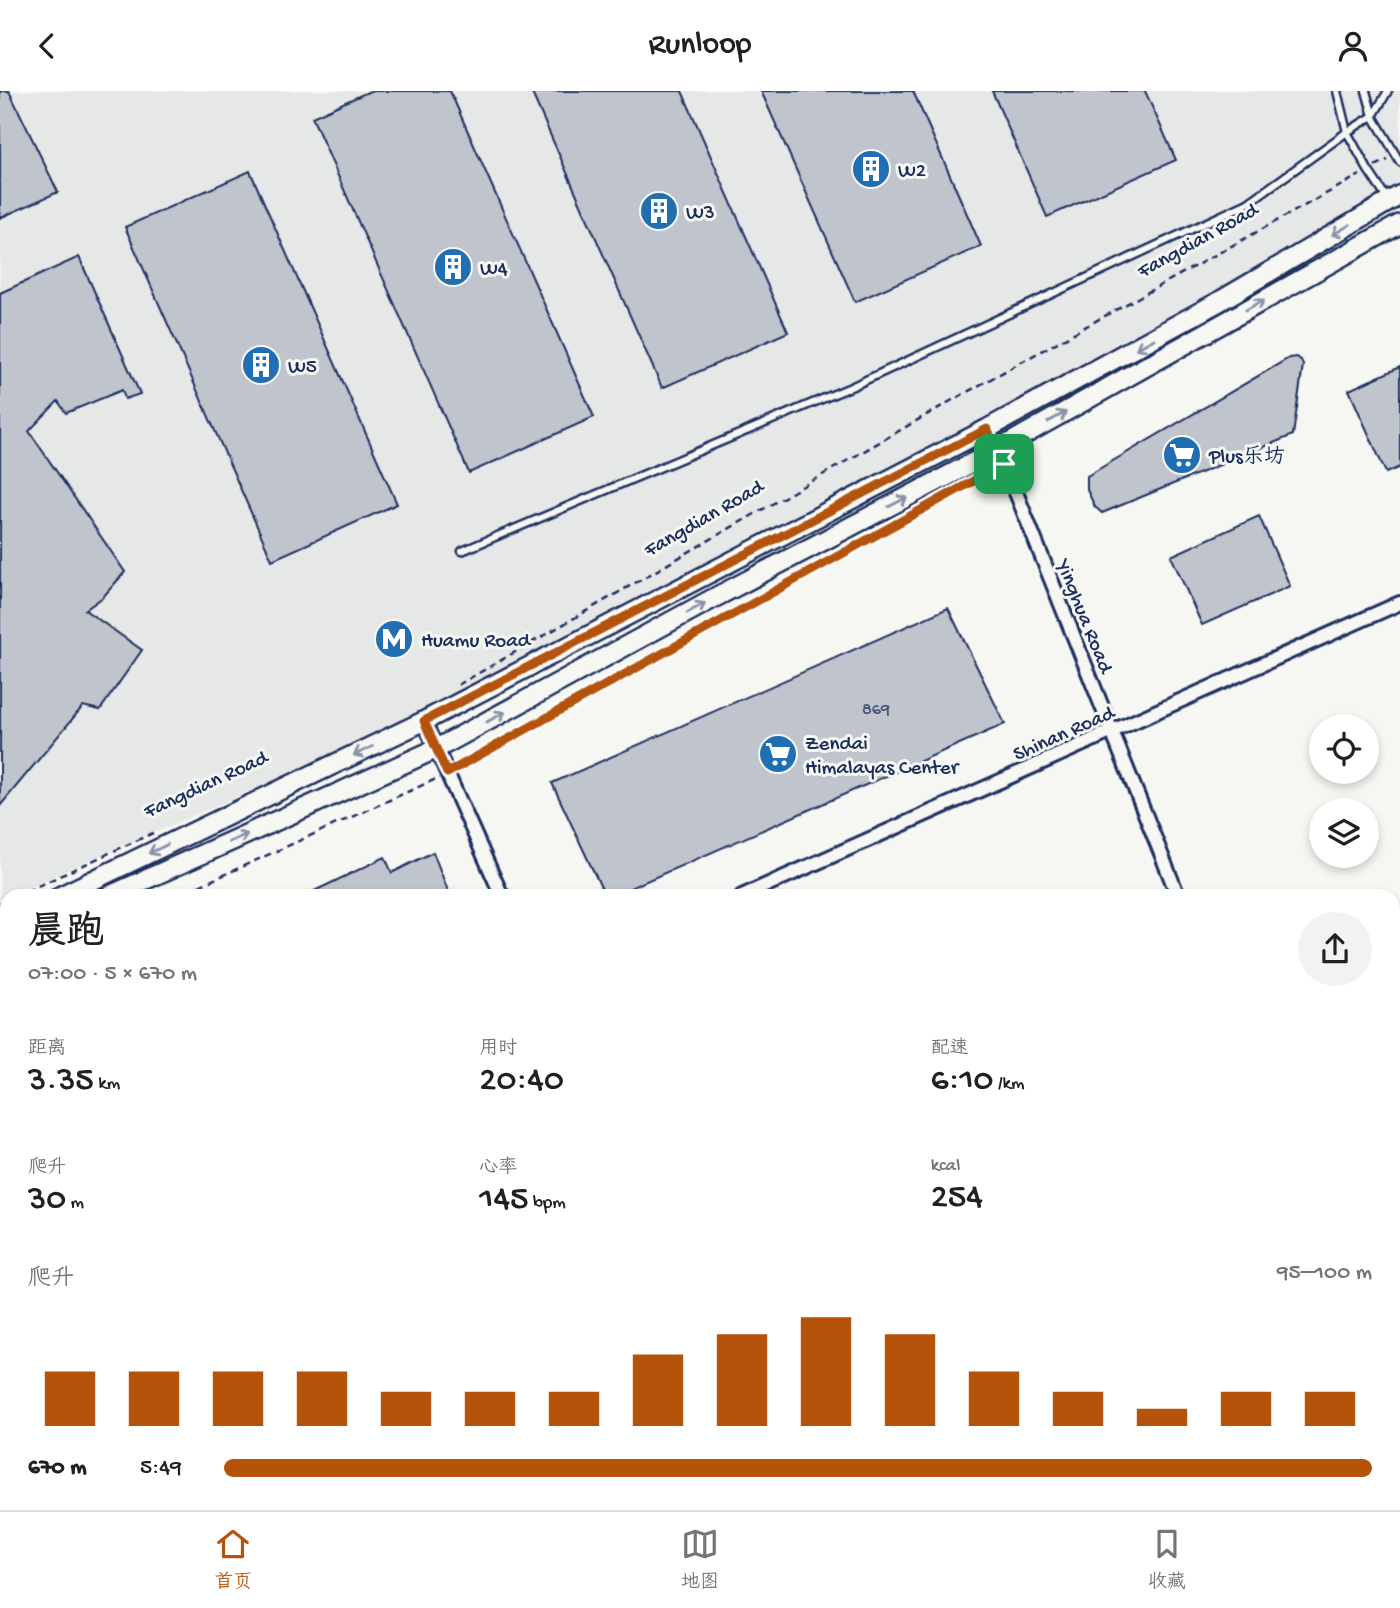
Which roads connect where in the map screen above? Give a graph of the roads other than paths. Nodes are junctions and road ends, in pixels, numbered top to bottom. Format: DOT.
graph roads {
  1 [pos="1337,91"];
  2 [pos="1366,91"];
  3 [pos="1388,91"];
  4 [pos="1373,116"];
  5 [pos="1347,132"];
  6 [pos="1398,159"];
  7 [pos="1395,198"];
  8 [pos="1400,224"];
  9 [pos="987,429"];
  10 [pos="998,450"];
  11 [pos="461,551"];
  12 [pos="1400,603"];
  13 [pos="424,721"];
  14 [pos="1112,731"];
  15 [pos="436,749"];
  16 [pos="75,889"];
  17 [pos="125,889"];
  18 [pos="499,889"];
  19 [pos="759,889"];
  20 [pos="1175,889"];
  1 -- 5 [label="lane"];
  2 -- 4 [label="lane"];
  3 -- 4 [label="lane"];
  4 -- 5 [label="lane"];
  4 -- 6 [label="lane"];
  5 -- 7 [label="lane"];
  5 -- 11 [label="lane"];
  7 -- 9 [label="main road, Fangdian Road, one-way"];
  10 -- 8 [label="main road, one-way"];
  9 -- 10 [label="street, Yinghua Road"];
  9 -- 13 [label="main road, Fangdian Road"];
  10 -- 14 [label="street, Yinghua Road"];
  15 -- 10 [label="main road, one-way"];
  12 -- 14 [label="street, Shinan Road"];
  13 -- 15 [label="street"];
  13 -- 16 [label="main road, Fangdian Road, one-way"];
  14 -- 19 [label="street, Shinan Road"];
  14 -- 20 [label="street, Yinghua Road"];
  17 -- 15 [label="main road, one-way"];
  15 -- 18 [label="street"];
}
